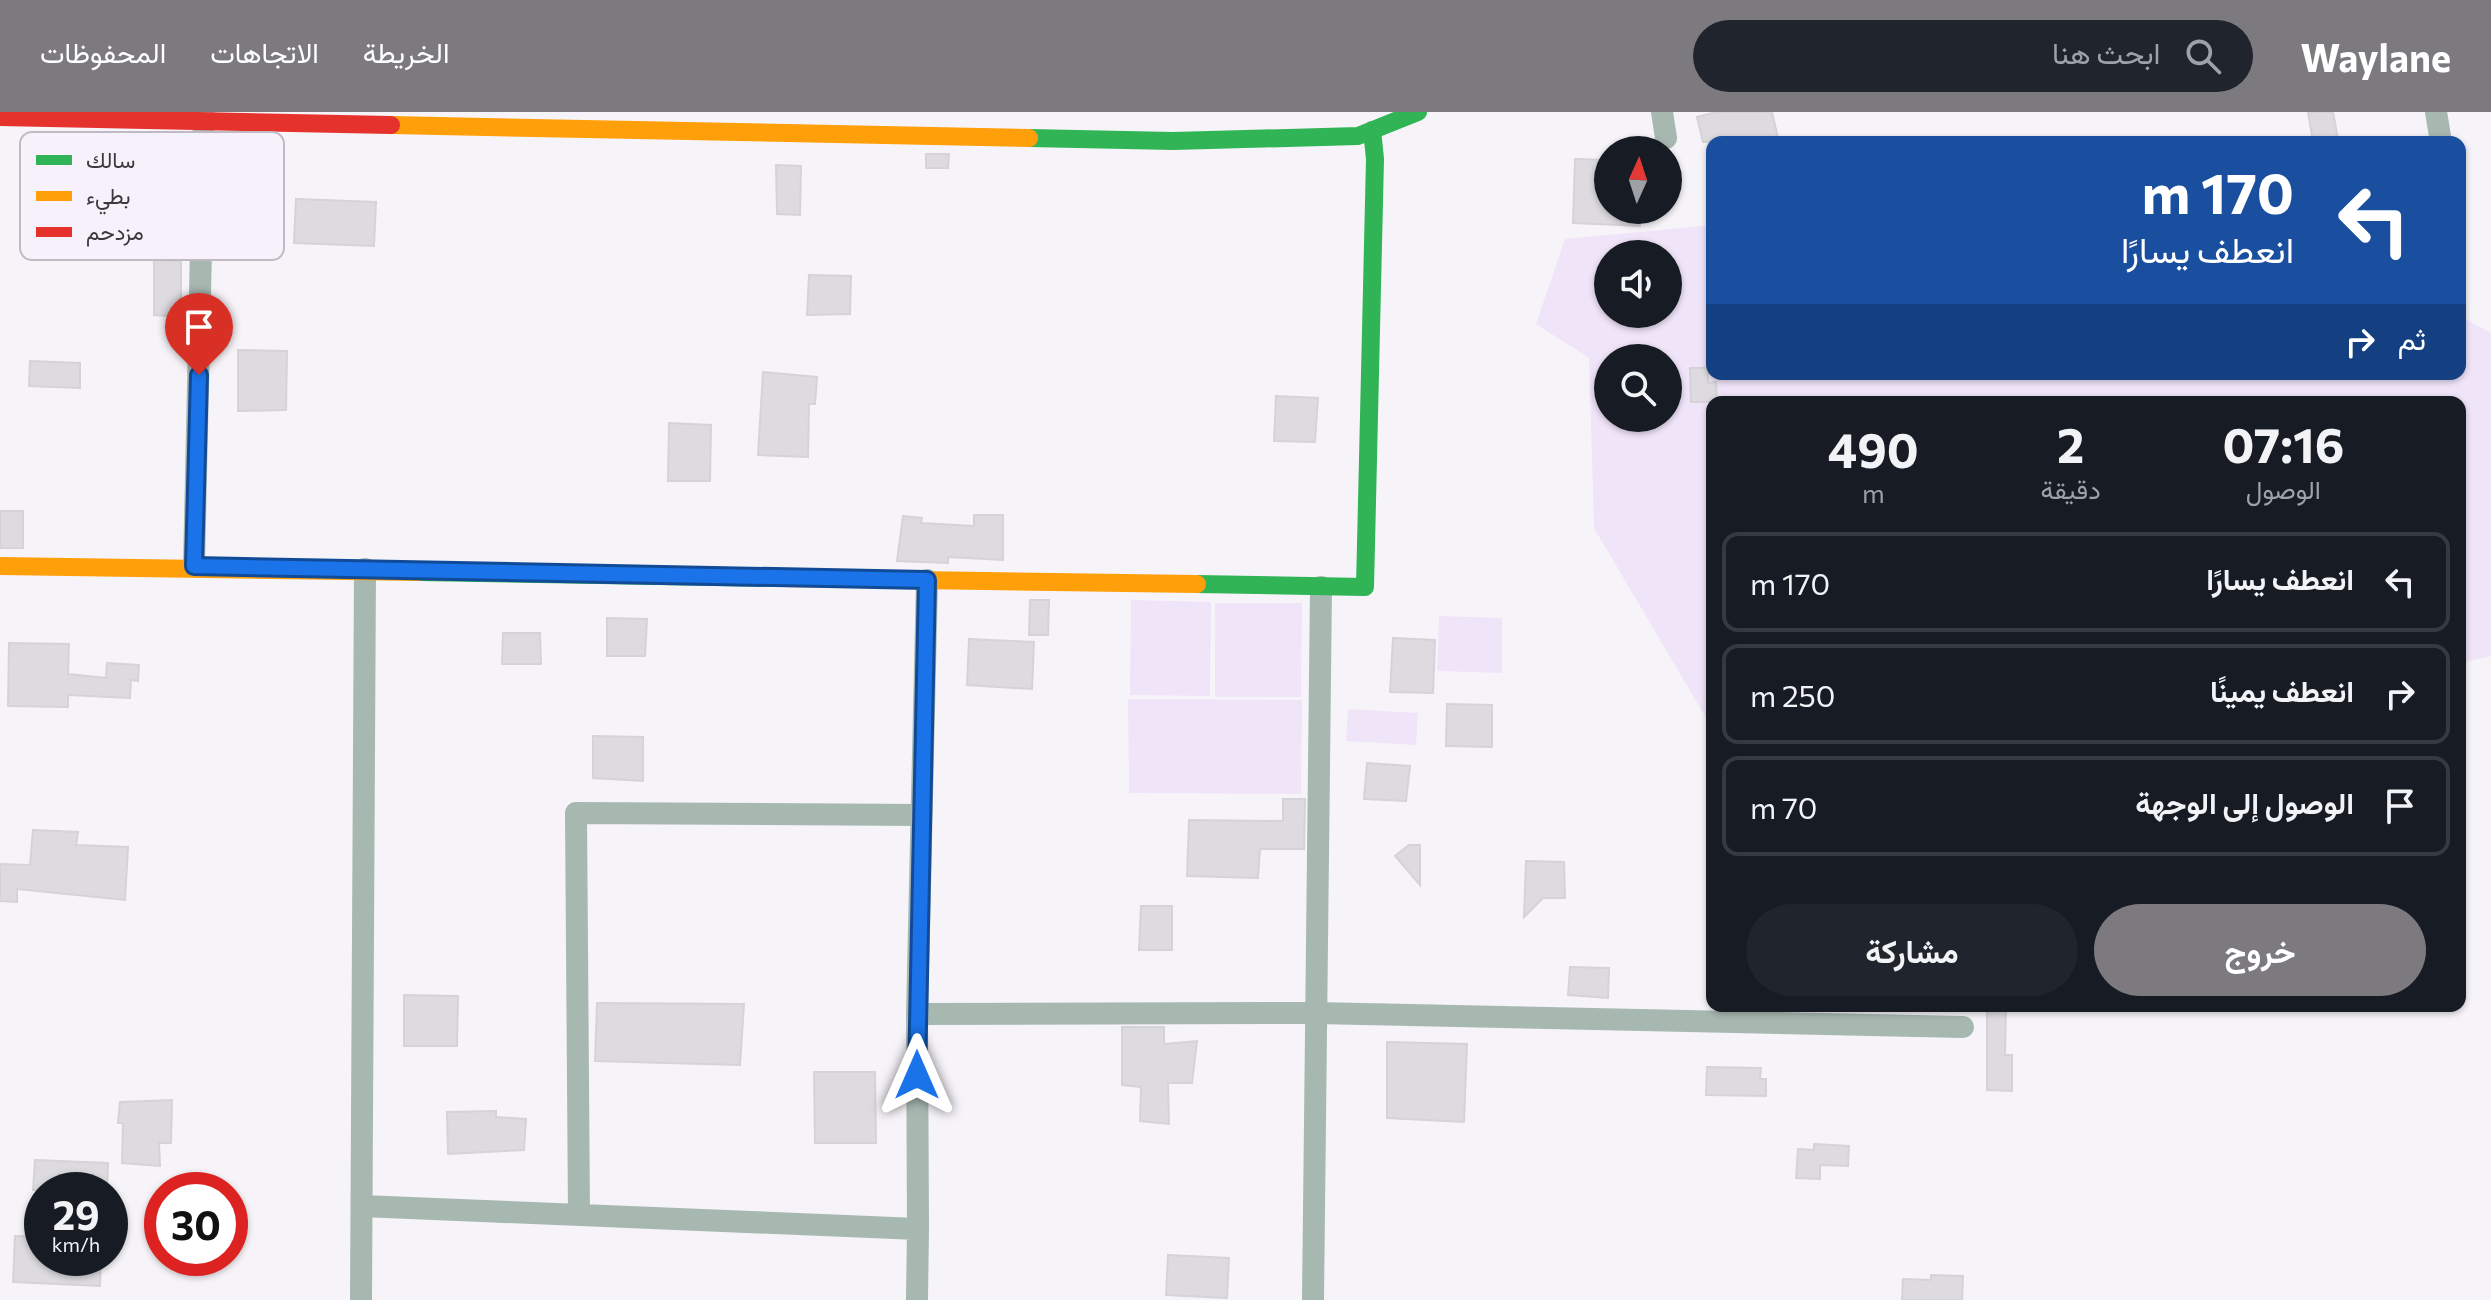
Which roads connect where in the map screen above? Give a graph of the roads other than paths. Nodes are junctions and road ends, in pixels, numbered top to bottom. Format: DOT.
graph roads {
  1 [pos="1418,112"];
  2 [pos="1662,112"];
  3 [pos="2436,112"];
  4 [pos="204,116"];
  5 [pos="0,117"];
  6 [pos="782,122"];
  7 [pos="1372,130"];
  8 [pos="1666,136"];
  9 [pos="2440,136"];
  10 [pos="201,260"];
  11 [pos="0,566"];
  12 [pos="194,566"];
  13 [pos="365,569"];
  14 [pos="927,580"];
  15 [pos="1321,587"];
  16 [pos="921,815"];
  17 [pos="1316,1013"];
  18 [pos="917,1014"];
  19 [pos="1963,1027"];
  20 [pos="362,1206"];
  21 [pos="579,1215"];
  22 [pos="918,1229"];
  23 [pos="361,1300"];
  24 [pos="917,1300"];
  25 [pos="1313,1300"];
  1 -- 7 [label="street"];
  2 -- 8 [label="street"];
  3 -- 9 [label="street"];
  4 -- 5 [label="street"];
  4 -- 6 [label="street"];
  6 -- 7 [label="street"];
  7 -- 15 [label="street"];
  10 -- 12 [label="street"];
  11 -- 12 [label="street"];
  12 -- 13 [label="street"];
  13 -- 14 [label="street"];
  13 -- 20 [label="street"];
  14 -- 15 [label="street"];
  14 -- 16 [label="street"];
  15 -- 17 [label="street"];
  16 -- 18 [label="street"];
  16 -- 21 [label="street"];
  17 -- 18 [label="street"];
  17 -- 19 [label="street"];
  17 -- 25 [label="street"];
  18 -- 22 [label="street"];
  20 -- 21 [label="street"];
  20 -- 23 [label="street"];
  21 -- 22 [label="street"];
  22 -- 24 [label="street"];
}
